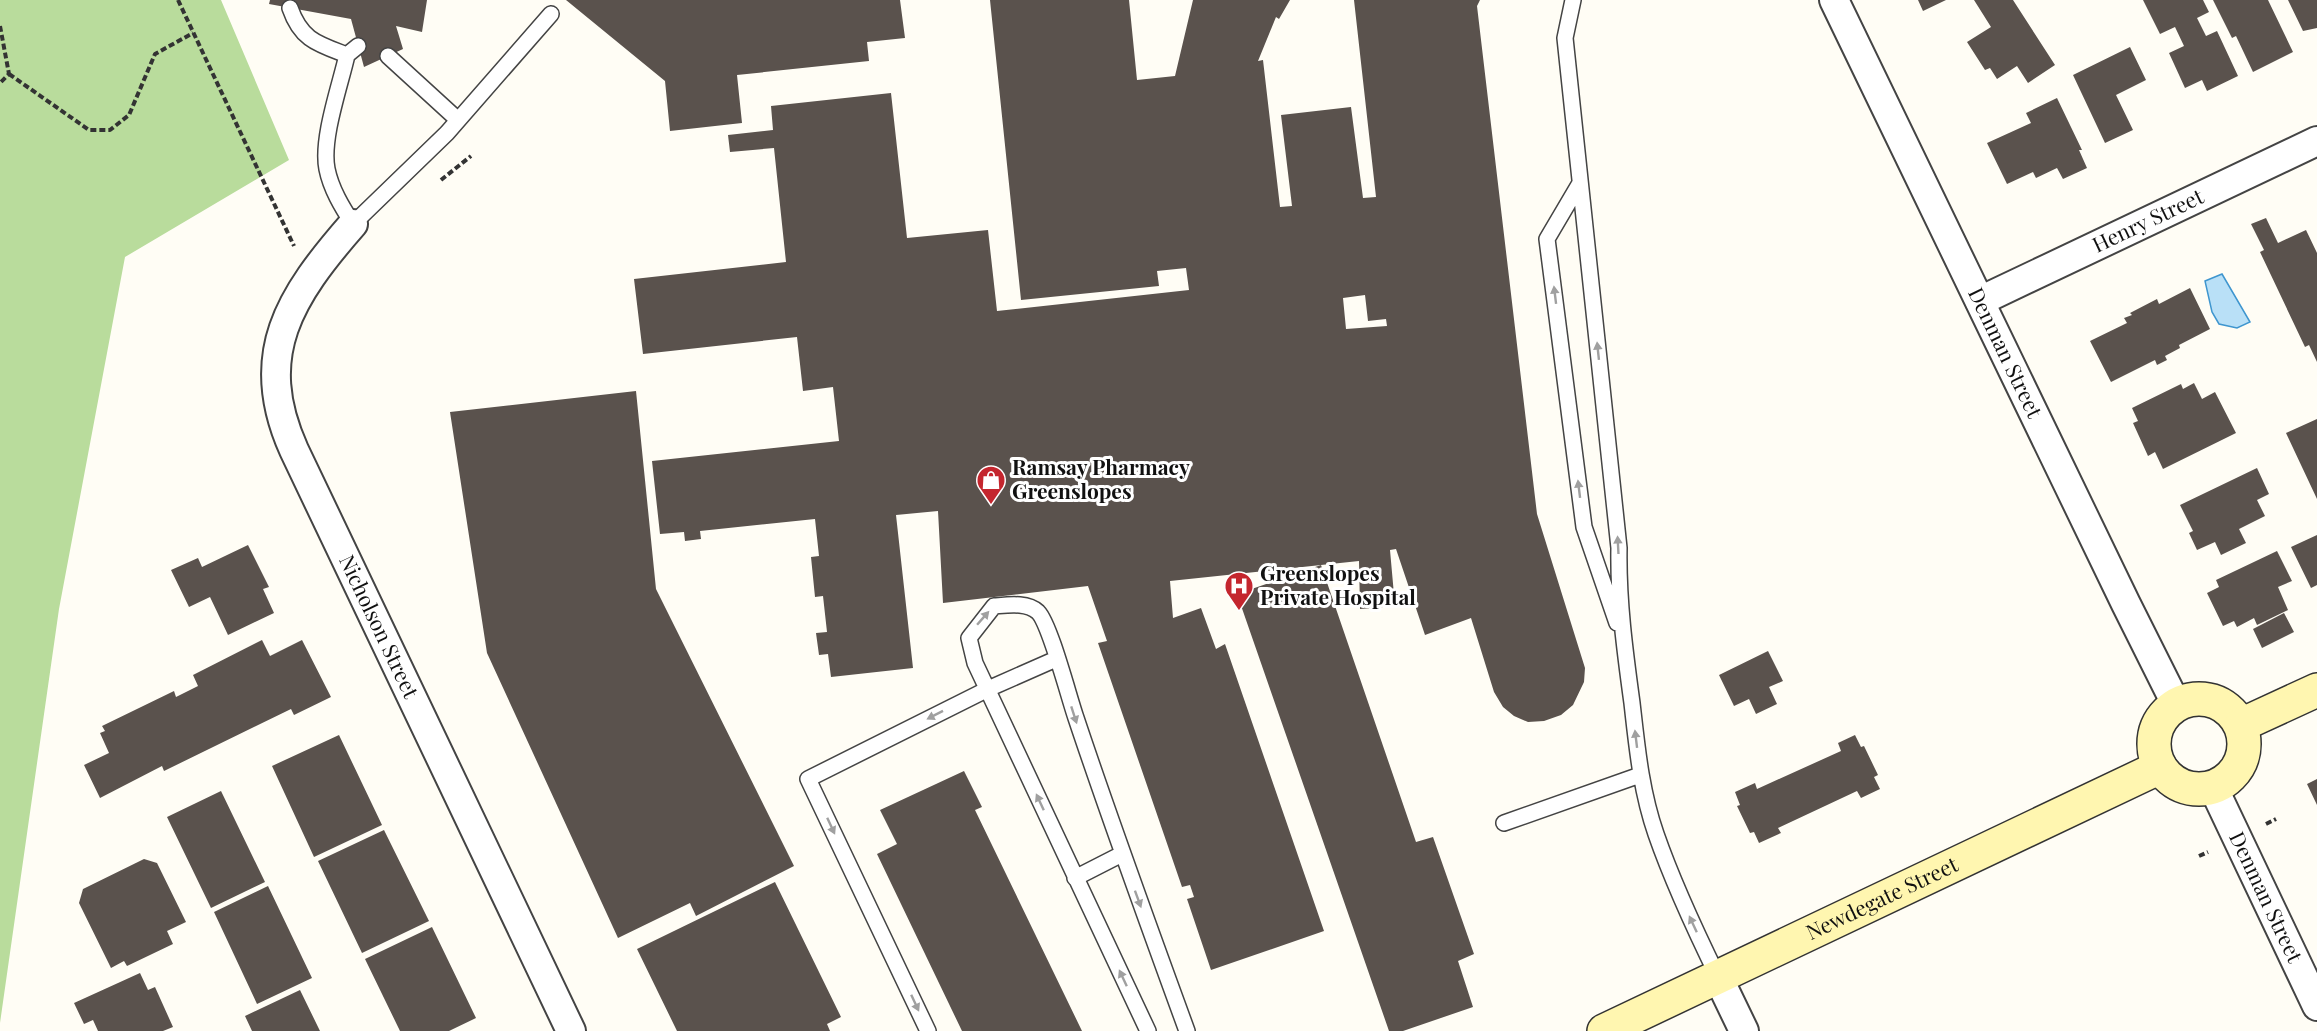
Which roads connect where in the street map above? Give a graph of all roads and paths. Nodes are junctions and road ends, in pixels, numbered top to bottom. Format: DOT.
graph roads {
  1 [pos="178,0"];
  2 [pos="1573,0"];
  3 [pos="1834,0"];
  4 [pos="290,8"];
  5 [pos="551,14"];
  6 [pos="0,26"];
  7 [pos="193,33"];
  8 [pos="388,56"];
  9 [pos="9,74"];
  10 [pos="0,83"];
  11 [pos="458,120"];
  12 [pos="2317,141"];
  13 [pos="471,156"];
  14 [pos="441,180"];
  15 [pos="1580,183"];
  16 [pos="353,224"];
  17 [pos="299,255"];
  18 [pos="1980,301"];
  19 [pos="1625,645"];
  20 [pos="1056,659"];
  21 [pos="988,689"];
  22 [pos="2317,690"];
  23 [pos="2176,704"];
  24 [pos="2241,725"];
  25 [pos="2160,767"];
  26 [pos="1640,775"];
  27 [pos="2213,787"];
  28 [pos="1504,823"];
  29 [pos="1122,854"];
  30 [pos="1075,878"];
  31 [pos="1718,977"];
  32 [pos="2317,1006"];
  33 [pos="571,1031"];
  34 [pos="928,1031"];
  35 [pos="1148,1031"];
  36 [pos="1186,1031"];
  37 [pos="1604,1031"];
  38 [pos="1744,1031"];
  1 -- 7 [label="path"];
  2 -- 15 [label="lane"];
  3 -- 18 [label="street, Denman Street"];
  4 -- 16 [label="lane"];
  5 -- 11 [label="lane"];
  6 -- 9 [label="path"];
  7 -- 9 [label="path"];
  7 -- 17 [label="path"];
  8 -- 11 [label="lane"];
  9 -- 10 [label="path"];
  11 -- 16 [label="lane"];
  12 -- 18 [label="street, Henry Street"];
  13 -- 14 [label="path"];
  19 -- 15 [label="lane, one-way"];
  19 -- 15 [label="lane, one-way"];
  16 -- 33 [label="street, Nicholson Street"];
  18 -- 23 [label="street, Denman Street"];
  26 -- 19 [label="lane, one-way"];
  20 -- 21 [label="lane"];
  21 -- 20 [label="lane, one-way"];
  20 -- 29 [label="lane, one-way"];
  30 -- 21 [label="lane, one-way"];
  21 -- 34 [label="lane, one-way"];
  22 -- 24 [label="street"];
  23 -- 24 [label="street"];
  23 -- 25 [label="street"];
  24 -- 27 [label="street"];
  25 -- 27 [label="street"];
  25 -- 31 [label="street, Newdegate Street"];
  26 -- 28 [label="lane"];
  31 -- 26 [label="lane, one-way"];
  27 -- 32 [label="street, Denman Street"];
  29 -- 30 [label="lane"];
  29 -- 36 [label="lane, one-way"];
  35 -- 30 [label="lane, one-way"];
  31 -- 37 [label="street, Newdegate Street"];
  31 -- 38 [label="street"];
}
